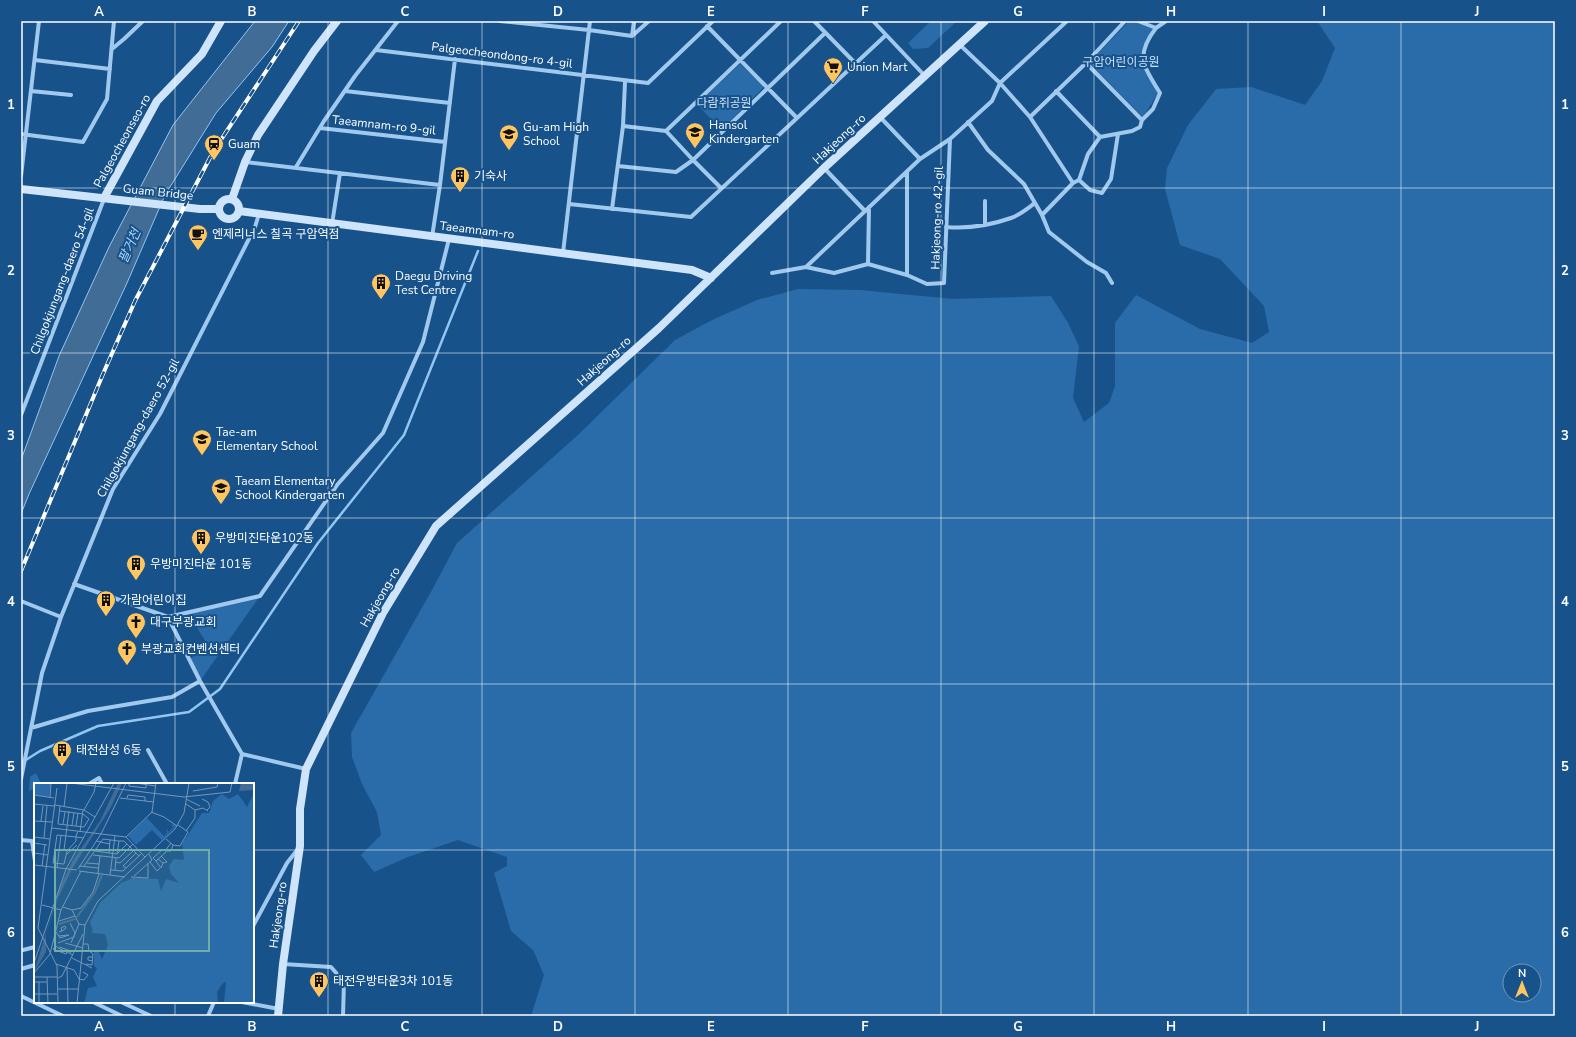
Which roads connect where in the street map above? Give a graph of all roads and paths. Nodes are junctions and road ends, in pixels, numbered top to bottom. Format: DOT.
graph roads {
  1 [pos="39,21"];
  2 [pos="114,21"];
  3 [pos="143,21"];
  4 [pos="221,21"];
  5 [pos="337,21"];
  6 [pos="398,21"];
  7 [pos="500,21"];
  8 [pos="547,21"];
  9 [pos="590,21"];
  10 [pos="634,21"];
  11 [pos="649,21"];
  12 [pos="712,21"];
  13 [pos="781,21"];
  14 [pos="814,21"];
  15 [pos="873,21"];
  16 [pos="985,21"];
  17 [pos="1067,21"];
  18 [pos="1125,21"];
  19 [pos="1138,21"];
  20 [pos="1166,21"];
  21 [pos="508,22"];
  22 [pos="547,26"];
  23 [pos="707,26"];
  24 [pos="1156,28"];
  25 [pos="589,30"];
  26 [pos="826,33"];
  27 [pos="886,35"];
  28 [pos="632,36"];
  29 [pos="960,45"];
  30 [pos="112,49"];
  31 [pos="376,50"];
  32 [pos="455,58"];
  33 [pos="35,60"];
  34 [pos="740,60"];
  35 [pos="855,63"];
  36 [pos="1086,63"];
  37 [pos="110,69"];
  38 [pos="584,75"];
  39 [pos="925,76"];
  40 [pos="625,82"];
  41 [pos="1000,82"];
  42 [pos="767,88"];
  43 [pos="31,90"];
  44 [pos="345,90"];
  45 [pos="1056,91"];
  46 [pos="71,95"];
  47 [pos="450,103"];
  48 [pos="880,117"];
  49 [pos="1030,117"];
  50 [pos="796,118"];
  51 [pos="1142,120"];
  52 [pos="968,122"];
  53 [pos="623,126"];
  54 [pos="320,128"];
  55 [pos="666,131"];
  56 [pos="1118,134"];
  57 [pos="23,135"];
  58 [pos="1100,137"];
  59 [pos="950,139"];
  60 [pos="445,142"];
  61 [pos="920,159"];
  62 [pos="693,160"];
  63 [pos="245,162"];
  64 [pos="618,166"];
  65 [pos="296,168"];
  66 [pos="824,168"];
  67 [pos="907,172"];
  68 [pos="340,173"];
  69 [pos="21,176"];
  70 [pos="1079,180"];
  71 [pos="1073,183"];
  72 [pos="440,185"];
  73 [pos="721,188"];
  74 [pos="21,189"];
  75 [pos="108,199"];
  76 [pos="232,199"];
  77 [pos="985,201"];
  78 [pos="1035,203"];
  79 [pos="569,204"];
  80 [pos="869,207"];
  81 [pos="218,209"];
  82 [pos="612,209"];
  83 [pos="239,211"];
  84 [pos="866,211"];
  85 [pos="259,214"];
  86 [pos="1042,215"];
  87 [pos="332,224"];
  88 [pos="985,225"];
  89 [pos="946,227"];
  90 [pos="432,237"];
  91 [pos="449,239"];
  92 [pos="563,253"];
  93 [pos="868,264"];
  94 [pos="806,267"];
  95 [pos="772,273"];
  96 [pos="907,275"];
  97 [pos="711,278"];
  98 [pos="1112,283"];
  99 [pos="21,415"];
  100 [pos="74,584"];
  101 [pos="21,601"];
  102 [pos="61,617"];
  103 [pos="168,617"];
  104 [pos="200,681"];
  105 [pos="31,728"];
  106 [pos="148,750"];
  107 [pos="242,754"];
  108 [pos="306,769"];
  109 [pos="21,779"];
  110 [pos="91,783"];
  111 [pos="102,783"];
  112 [pos="167,783"];
  113 [pos="235,783"];
  114 [pos="21,840"];
  115 [pos="34,841"];
  116 [pos="300,846"];
  117 [pos="254,924"];
  118 [pos="34,947"];
  119 [pos="23,950"];
  120 [pos="283,964"];
  121 [pos="34,965"];
  122 [pos="21,968"];
  123 [pos="21,996"];
  124 [pos="34,997"];
  125 [pos="27,999"];
  126 [pos="34,1002"];
  127 [pos="35,1003"];
  128 [pos="95,1003"];
  129 [pos="123,1003"];
  130 [pos="214,1003"];
  131 [pos="245,1003"];
  132 [pos="278,1013"];
  133 [pos="63,1016"];
  134 [pos="122,1016"];
  135 [pos="151,1016"];
  136 [pos="208,1016"];
  137 [pos="342,1016"];
  1 -- 33 [label="street"];
  2 -- 30 [label="street"];
  3 -- 30 [label="street"];
  4 -- 75 [label="main road, Palgeocheonseo-ro"];
  5 -- 63 [label="main road"];
  6 -- 31 [label="street"];
  7 -- 21 [label="street"];
  8 -- 22 [label="street"];
  9 -- 25 [label="street"];
  10 -- 28 [label="street"];
  11 -- 28 [label="street"];
  12 -- 23 [label="street, Palgeocheondong-ro 4-gil"];
  13 -- 34 [label="street"];
  14 -- 26 [label="street"];
  15 -- 27 [label="street"];
  16 -- 29 [label="main road, Hakjeong-ro"];
  17 -- 41 [label="street"];
  18 -- 36 [label="street"];
  19 -- 24 [label="street"];
  20 -- 24 [label="street"];
  21 -- 22 [label="street"];
  22 -- 25 [label="street"];
  23 -- 34 [label="street"];
  23 -- 40 [label="street, Palgeocheondong-ro 4-gil"];
  24 -- 51 [label="street"];
  25 -- 28 [label="street"];
  25 -- 38 [label="street"];
  26 -- 35 [label="street"];
  26 -- 42 [label="street"];
  27 -- 35 [label="street"];
  27 -- 39 [label="street"];
  29 -- 39 [label="main road, Hakjeong-ro"];
  29 -- 41 [label="street"];
  30 -- 37 [label="street"];
  31 -- 32 [label="street, Palgeocheondong-ro 4-gil"];
  31 -- 44 [label="street"];
  32 -- 38 [label="street, Palgeocheondong-ro 4-gil"];
  32 -- 47 [label="street, Taeamnam-ro 9-gil"];
  33 -- 37 [label="street"];
  33 -- 43 [label="street"];
  34 -- 42 [label="street"];
  34 -- 55 [label="street"];
  35 -- 50 [label="street"];
  36 -- 45 [label="street"];
  36 -- 51 [label="street"];
  37 -- 57 [label="street"];
  38 -- 40 [label="street, Palgeocheondong-ro 4-gil"];
  38 -- 79 [label="street"];
  39 -- 48 [label="main road, Hakjeong-ro"];
  40 -- 53 [label="street"];
  41 -- 49 [label="street"];
  41 -- 52 [label="street, Hakjeong-ro 42-gil"];
  42 -- 50 [label="street"];
  42 -- 62 [label="street"];
  43 -- 46 [label="street"];
  43 -- 57 [label="street"];
  44 -- 47 [label="street"];
  44 -- 54 [label="street"];
  45 -- 49 [label="street"];
  45 -- 58 [label="street"];
  47 -- 60 [label="street, Taeamnam-ro 9-gil"];
  48 -- 61 [label="street"];
  48 -- 66 [label="main road, Hakjeong-ro"];
  49 -- 71 [label="street"];
  50 -- 73 [label="street"];
  51 -- 56 [label="street"];
  52 -- 59 [label="street, Hakjeong-ro 42-gil"];
  52 -- 78 [label="street"];
  53 -- 55 [label="street"];
  53 -- 64 [label="street"];
  54 -- 60 [label="street, Taeamnam-ro 9-gil"];
  54 -- 65 [label="street"];
  55 -- 62 [label="street"];
  56 -- 58 [label="street"];
  56 -- 70 [label="street"];
  57 -- 69 [label="street"];
  58 -- 70 [label="street"];
  59 -- 61 [label="street, Hakjeong-ro 42-gil"];
  59 -- 89 [label="street, Hakjeong-ro 42-gil"];
  60 -- 72 [label="street, Taeamnam-ro 9-gil"];
  61 -- 67 [label="street, Hakjeong-ro 42-gil"];
  62 -- 64 [label="street"];
  62 -- 73 [label="street"];
  63 -- 65 [label="street"];
  63 -- 76 [label="main road"];
  64 -- 82 [label="street"];
  65 -- 68 [label="street"];
  66 -- 84 [label="street"];
  66 -- 97 [label="main road, Hakjeong-ro"];
  67 -- 80 [label="street, Hakjeong-ro 42-gil"];
  67 -- 96 [label="street"];
  68 -- 72 [label="street"];
  68 -- 87 [label="street"];
  70 -- 71 [label="street"];
  71 -- 86 [label="street"];
  72 -- 90 [label="street, Taeamnam-ro 9-gil"];
  73 -- 82 [label="street"];
  74 -- 75 [label="main road"];
  75 -- 81 [label="main road, Guam Bridge"];
  75 -- 99 [label="street, Chilgokjungang-daero 54-gil"];
  76 -- 81 [label="main road"];
  76 -- 83 [label="main road"];
  77 -- 88 [label="street"];
  78 -- 86 [label="street"];
  78 -- 88 [label="street"];
  79 -- 82 [label="street"];
  79 -- 92 [label="street"];
  80 -- 84 [label="street, Hakjeong-ro 42-gil"];
  80 -- 93 [label="street"];
  81 -- 83 [label="main road"];
  83 -- 85 [label="main road, Taeamnam-ro"];
  84 -- 94 [label="street, Hakjeong-ro 42-gil"];
  85 -- 87 [label="main road, Taeamnam-ro"];
  85 -- 100 [label="street, Chilgokjungang-daero 52-gil"];
  86 -- 98 [label="street"];
  87 -- 90 [label="main road, Taeamnam-ro"];
  88 -- 89 [label="street"];
  89 -- 96 [label="street, Hakjeong-ro 42-gil"];
  90 -- 91 [label="main road, Taeamnam-ro"];
  91 -- 92 [label="main road, Taeamnam-ro"];
  91 -- 103 [label="street"];
  92 -- 97 [label="main road, Taeamnam-ro"];
  93 -- 94 [label="street"];
  93 -- 96 [label="street, Hakjeong-ro 42-gil"];
  94 -- 95 [label="street"];
  97 -- 108 [label="main road, Hakjeong-ro"];
  100 -- 102 [label="street, Chilgokjungang-daero 52-gil"];
  100 -- 103 [label="street"];
  101 -- 102 [label="street"];
  102 -- 105 [label="street, Chilgokjungang-daero 52-gil"];
  103 -- 104 [label="street"];
  104 -- 105 [label="street"];
  104 -- 107 [label="street"];
  105 -- 109 [label="street, Chilgokjungang-daero 52-gil"];
  106 -- 112 [label="street"];
  107 -- 108 [label="street"];
  107 -- 113 [label="street"];
  108 -- 116 [label="main road, Hakjeong-ro"];
  110 -- 111 [label="street"];
  114 -- 115 [label="street"];
  116 -- 117 [label="street"];
  116 -- 120 [label="main road, Hakjeong-ro"];
  118 -- 119 [label="street"];
  120 -- 132 [label="main road, Hakjeong-ro"];
  120 -- 137 [label="street"];
  121 -- 122 [label="street"];
  123 -- 125 [label="street"];
  124 -- 125 [label="street"];
  125 -- 126 [label="street"];
  127 -- 133 [label="street"];
  128 -- 134 [label="street"];
  129 -- 135 [label="street"];
  130 -- 136 [label="street"];
  131 -- 132 [label="street"];
}
